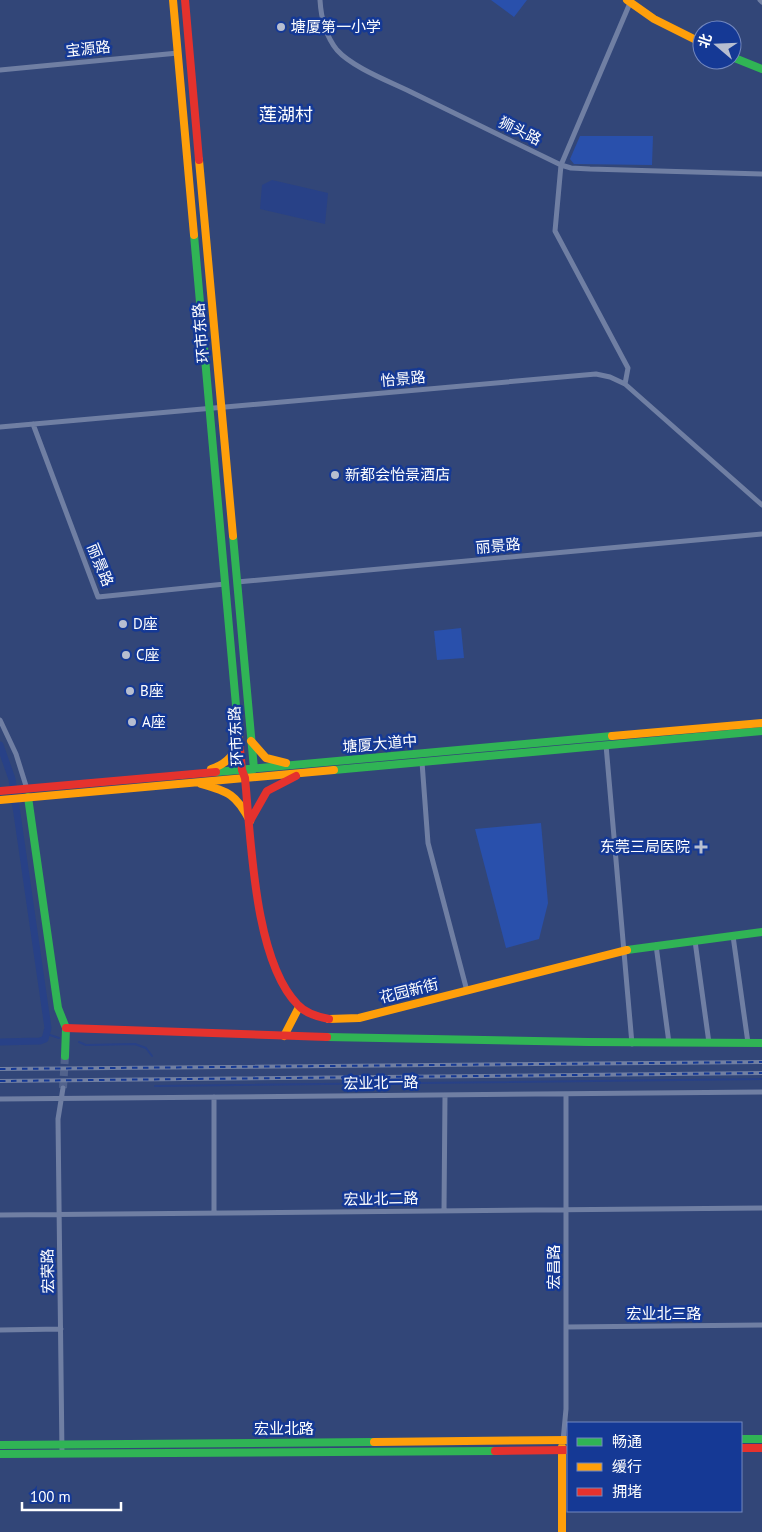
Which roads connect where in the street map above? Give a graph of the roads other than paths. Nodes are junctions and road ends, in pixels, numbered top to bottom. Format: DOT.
graph roads {
  1 [pos="173,0"];
  2 [pos="185,0"];
  3 [pos="320,0"];
  4 [pos="628,1"];
  5 [pos="692,38"];
  6 [pos="178,53"];
  7 [pos="742,61"];
  8 [pos="0,70"];
  9 [pos="762,70"];
  10 [pos="561,165"];
  11 [pos="762,174"];
  12 [pos="625,384"];
  13 [pos="221,408"];
  14 [pos="210,409"];
  15 [pos="33,424"];
  16 [pos="0,427"];
  17 [pos="762,505"];
  18 [pos="762,534"];
  19 [pos="237,582"];
  20 [pos="225,584"];
  21 [pos="0,720"];
  22 [pos="762,723"];
  23 [pos="762,731"];
  24 [pos="239,736"];
  25 [pos="251,741"];
  26 [pos="606,745"];
  27 [pos="422,762"];
  28 [pos="254,769"];
  29 [pos="301,769"];
  30 [pos="242,770"];
  31 [pos="195,778"];
  32 [pos="245,778"];
  33 [pos="0,791"];
  34 [pos="24,793"];
  35 [pos="0,800"];
  36 [pos="250,821"];
  37 [pos="762,932"];
  38 [pos="733,936"];
  39 [pos="694,941"];
  40 [pos="656,946"];
  41 [pos="624,950"];
  42 [pos="467,990"];
  43 [pos="299,1007"];
  44 [pos="66,1028"];
  45 [pos="284,1036"];
  46 [pos="669,1043"];
  47 [pos="709,1043"];
  48 [pos="748,1043"];
  49 [pos="762,1043"];
  50 [pos="632,1044"];
  51 [pos="65,1056"];
  52 [pos="63,1088"];
  53 [pos="762,1092"];
  54 [pos="566,1094"];
  55 [pos="444,1095"];
  56 [pos="214,1097"];
  57 [pos="61,1098"];
  58 [pos="0,1099"];
  59 [pos="762,1208"];
  60 [pos="566,1210"];
  61 [pos="444,1211"];
  62 [pos="214,1213"];
  63 [pos="59,1214"];
  64 [pos="0,1215"];
  65 [pos="762,1326"];
  66 [pos="566,1327"];
  67 [pos="61,1329"];
  68 [pos="0,1330"];
  69 [pos="742,1439"];
  70 [pos="762,1439"];
  71 [pos="566,1440"];
  72 [pos="0,1445"];
  73 [pos="62,1445"];
  74 [pos="742,1448"];
  75 [pos="762,1448"];
  76 [pos="565,1450"];
  77 [pos="0,1454"];
  78 [pos="62,1454"];
  79 [pos="562,1532"];
  1 -- 6 [label="main road, 环市东路"];
  2 -- 13 [label="main road, 环市东路"];
  3 -- 10 [label="street, 狮头路"];
  4 -- 5 [label="main road"];
  4 -- 10 [label="street"];
  6 -- 8 [label="street, 宝源路"];
  6 -- 14 [label="main road, 环市东路"];
  7 -- 9 [label="main road"];
  10 -- 11 [label="street, 狮头路"];
  10 -- 12 [label="street"];
  12 -- 13 [label="street, 怡景路"];
  12 -- 17 [label="street, 怡景路"];
  13 -- 14 [label="street, 怡景路"];
  13 -- 19 [label="main road, 环市东路"];
  14 -- 15 [label="street, 怡景路"];
  14 -- 20 [label="main road, 环市东路"];
  15 -- 16 [label="street, 怡景路"];
  15 -- 20 [label="street, 丽景路"];
  18 -- 19 [label="street, 丽景路"];
  19 -- 25 [label="main road, 环市东路"];
  20 -- 24 [label="main road, 环市东路"];
  21 -- 34 [label="street"];
  22 -- 29 [label="main road, 塘厦大道中"];
  23 -- 26 [label="main road, 塘厦大道中"];
  24 -- 30 [label="main road, 环市东路"];
  24 -- 31 [label="main road"];
  25 -- 28 [label="main road, 环市东路"];
  25 -- 29 [label="main road"];
  26 -- 27 [label="main road, 塘厦大道中"];
  26 -- 41 [label="street"];
  27 -- 29 [label="main road, 塘厦大道中"];
  27 -- 42 [label="street"];
  28 -- 29 [label="main road, 塘厦大道中"];
  28 -- 30 [label="main road, 塘厦大道中"];
  28 -- 32 [label="main road, 环市东路"];
  29 -- 32 [label="main road, 塘厦大道中"];
  29 -- 36 [label="main road"];
  30 -- 31 [label="main road, 塘厦大道中"];
  30 -- 32 [label="main road, 环市东路"];
  31 -- 32 [label="main road, 塘厦大道中"];
  31 -- 34 [label="main road, 塘厦大道中"];
  31 -- 36 [label="main road"];
  32 -- 36 [label="main road, 花园新街"];
  33 -- 34 [label="main road, 塘厦大道中"];
  34 -- 35 [label="main road, 塘厦大道中"];
  34 -- 44 [label="main road"];
  36 -- 43 [label="main road, 花园新街"];
  37 -- 38 [label="main road, 花园新街"];
  38 -- 39 [label="main road, 花园新街"];
  38 -- 48 [label="street"];
  39 -- 40 [label="main road, 花园新街"];
  39 -- 47 [label="street"];
  40 -- 41 [label="main road, 花园新街"];
  40 -- 46 [label="street"];
  41 -- 42 [label="main road, 花园新街"];
  41 -- 50 [label="street"];
  42 -- 43 [label="main road, 花园新街"];
  43 -- 45 [label="main road"];
  44 -- 45 [label="main road"];
  44 -- 51 [label="main road"];
  45 -- 50 [label="main road"];
  46 -- 47 [label="main road"];
  46 -- 50 [label="main road"];
  47 -- 48 [label="main road"];
  48 -- 49 [label="main road"];
  52 -- 57 [label="street, 宏荣路"];
  53 -- 54 [label="street, 宏业北一路"];
  54 -- 55 [label="street, 宏业北一路"];
  54 -- 60 [label="street, 宏昌路"];
  55 -- 56 [label="street, 宏业北一路"];
  55 -- 61 [label="street"];
  56 -- 57 [label="street, 宏业北一路"];
  56 -- 62 [label="street"];
  57 -- 58 [label="street, 宏业北一路"];
  57 -- 63 [label="street, 宏荣路"];
  59 -- 60 [label="street, 宏业北二路"];
  60 -- 61 [label="street, 宏业北二路"];
  60 -- 66 [label="street, 宏昌路"];
  61 -- 62 [label="street, 宏业北二路"];
  62 -- 63 [label="street, 宏业北二路"];
  63 -- 64 [label="street, 宏业北二路"];
  63 -- 67 [label="street, 宏荣路"];
  65 -- 66 [label="street, 宏业北三路"];
  66 -- 71 [label="street, 宏昌路"];
  67 -- 68 [label="street"];
  67 -- 73 [label="street, 宏荣路"];
  69 -- 70 [label="main road"];
  71 -- 73 [label="main road, 宏业北路"];
  71 -- 76 [label="main road"];
  72 -- 73 [label="main road, 宏业北路"];
  73 -- 78 [label="street, 宏荣路"];
  74 -- 75 [label="main road"];
  76 -- 78 [label="main road, 宏业北路"];
  76 -- 79 [label="main road"];
  77 -- 78 [label="main road, 宏业北路"];
}
